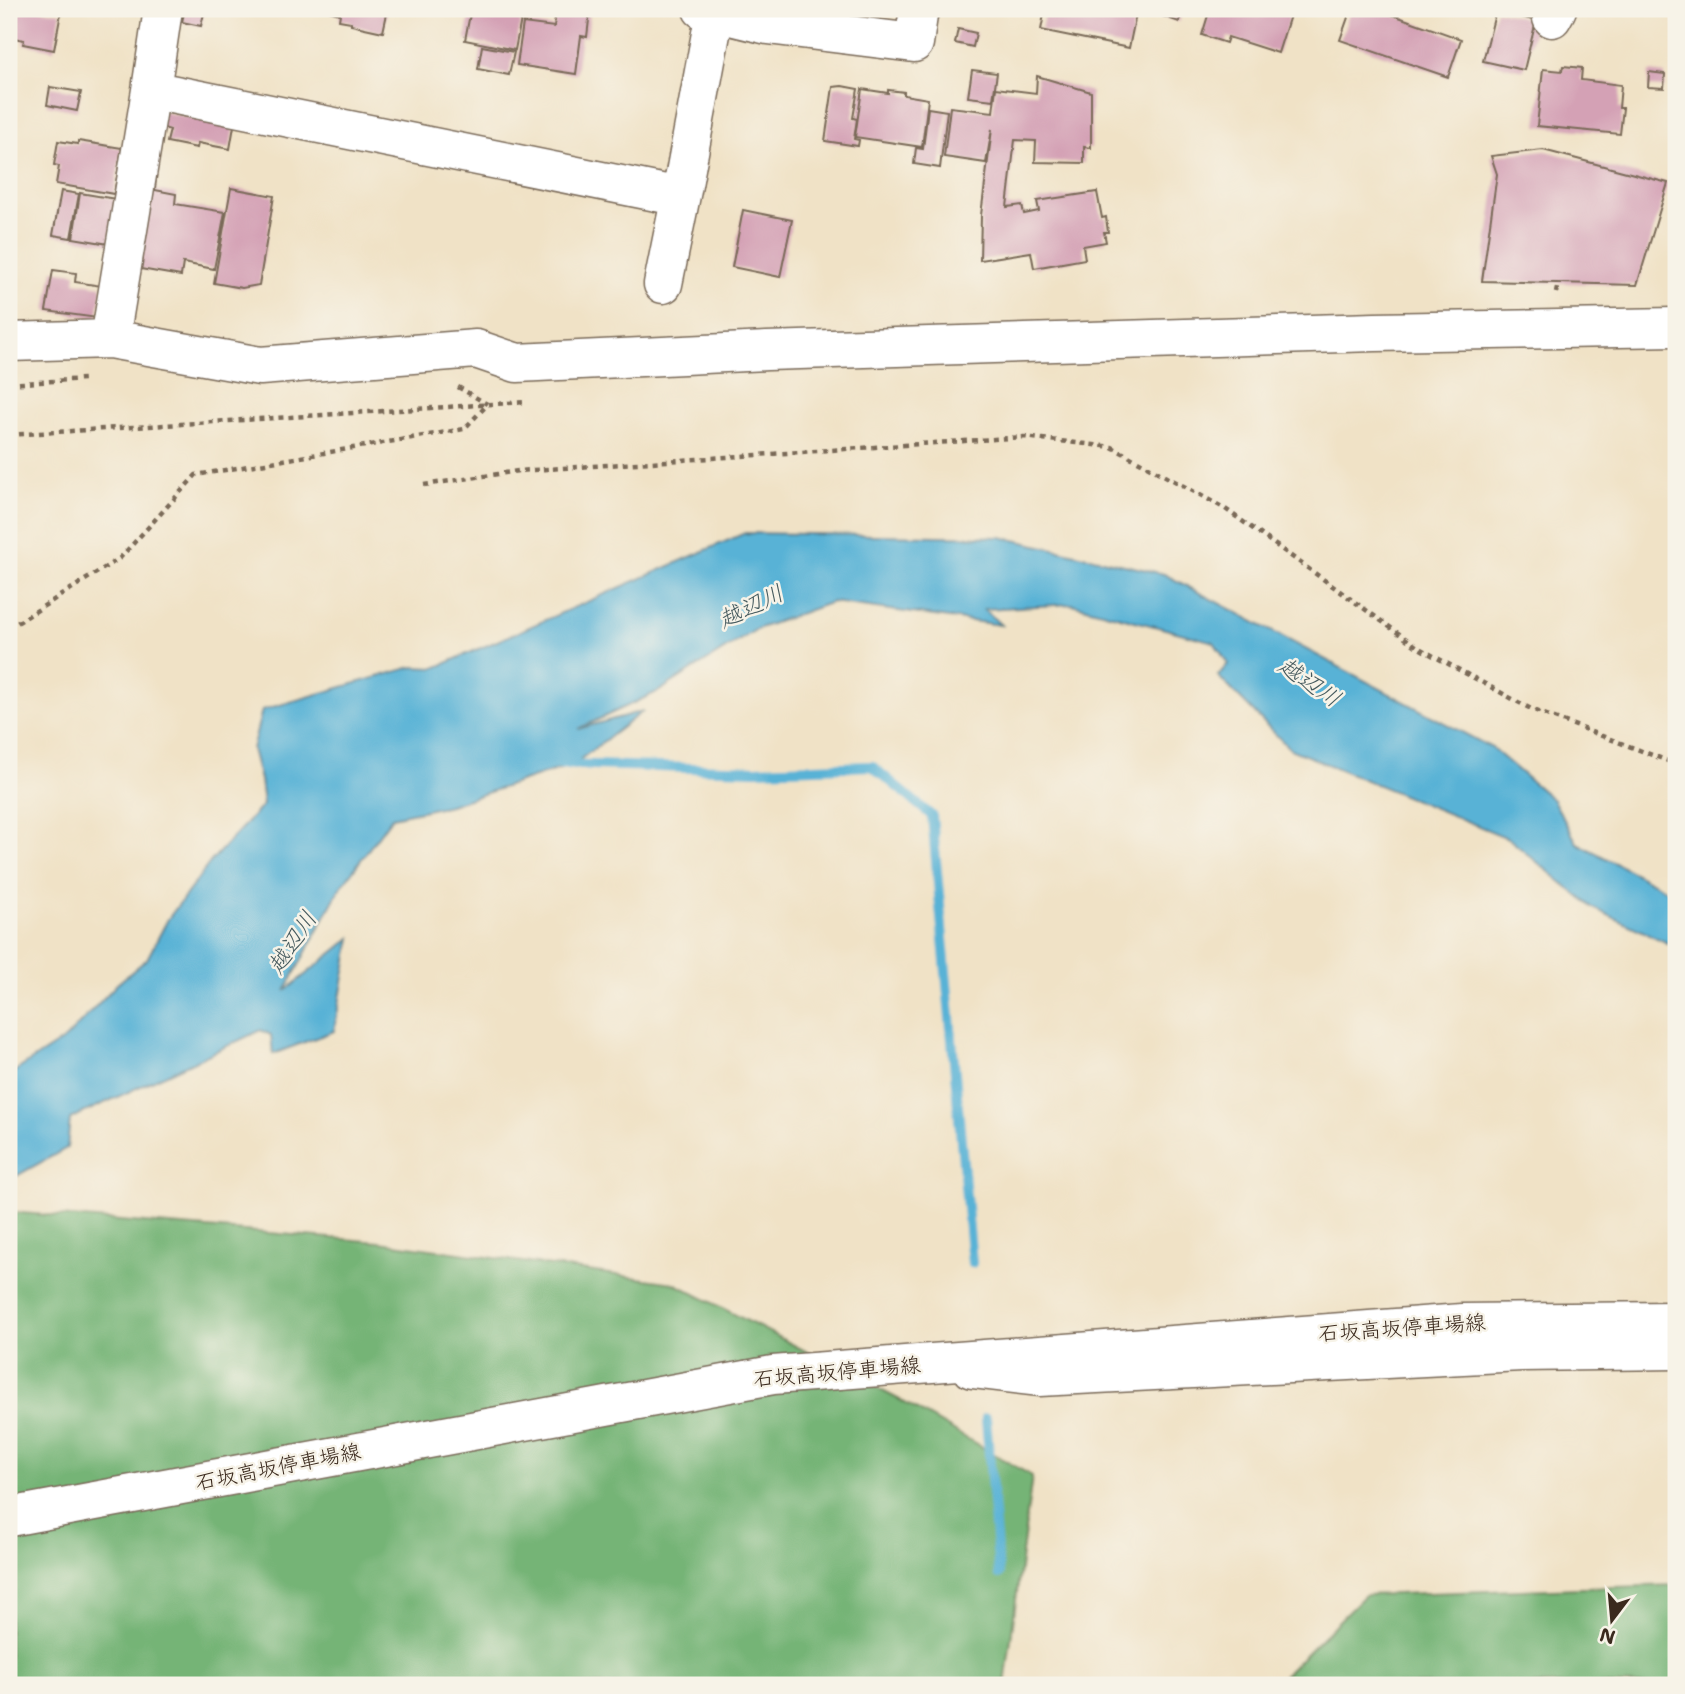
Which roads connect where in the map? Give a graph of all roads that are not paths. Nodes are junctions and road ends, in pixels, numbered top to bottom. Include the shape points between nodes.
1 (163, 9) edge
2 (919, 9) edge
3 (709, 10) edge
4 (151, 90) junction
5 (682, 190) junction
6 (663, 284) dead end
7 (1676, 327) edge
8 (110, 339) junction
9 (9, 342) edge
10 (1676, 1321) edge
11 (1676, 1350) edge
12 (925, 1363) junction
13 (9, 1517) edge

1 - 4 street
2 - 3 street via 914,43 768,25
3 - 5 street
4 - 5 street via 666,194
4 - 8 street
5 - 6 street
7 - 8 street via 1375,332 517,363 475,349 260,366
8 - 9 street
10 - 12 street, 石坂高坂停車場線 via 1462,1323
11 - 12 street via 1521,1352 1038,1377
12 - 13 street, 石坂高坂停車場線 via 773,1375

